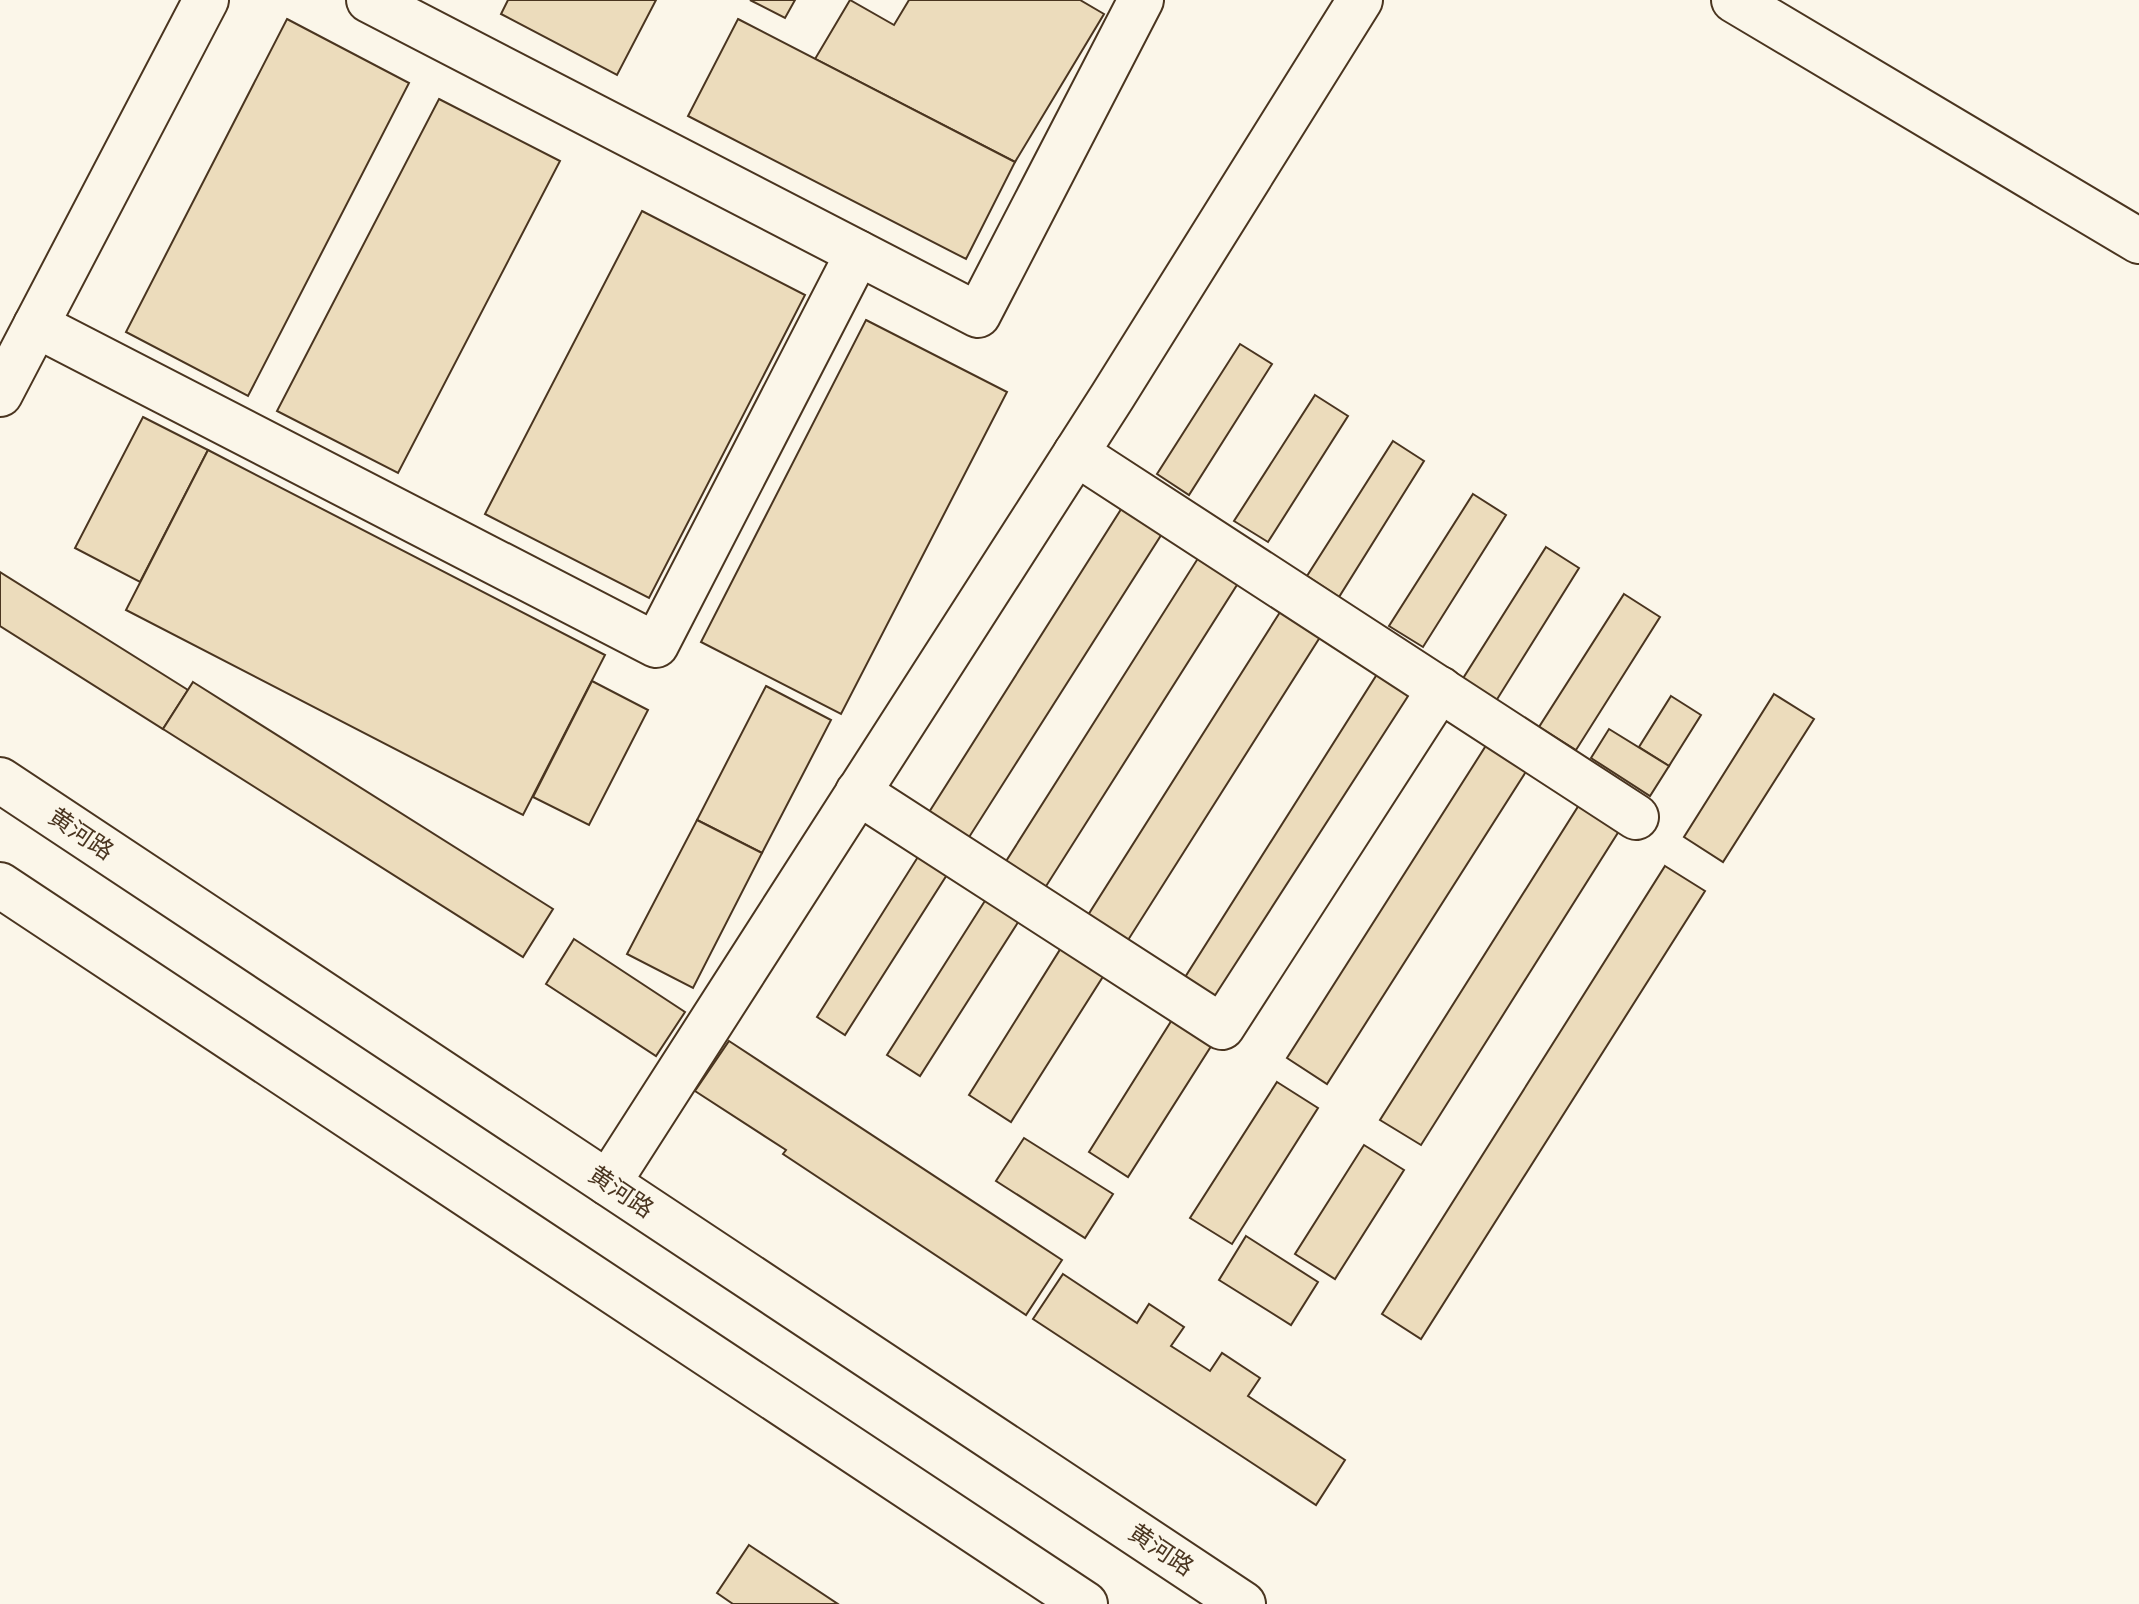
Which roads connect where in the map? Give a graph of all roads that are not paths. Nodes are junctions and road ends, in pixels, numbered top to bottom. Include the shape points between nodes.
1 (206, 0) edge
2 (369, 0) edge
3 (1141, 0) edge
4 (1360, 0) edge
5 (1734, 0) edge
6 (2139, 241) edge
7 (858, 253) junction
8 (36, 325) junction
9 (0, 394) edge
10 (1076, 453) junction
11 (1440, 689) junction
12 (0, 780) edge
13 (858, 792) junction
14 (1636, 817) dead end
15 (0, 885) edge
16 (608, 1183) junction
17 (1085, 1604) edge
18 (1243, 1604) edge

1 - 8 main road
2 - 7 main road
3 - 7 main road via 978,315
4 - 10 main road
5 - 6 main road
7 - 8 main road via 656,645
8 - 9 main road
10 - 11 main road
10 - 13 main road
11 - 13 main road via 1222,1027
11 - 14 main road
12 - 16 main road, 黄河路
13 - 16 main road
15 - 17 main road
16 - 18 main road, 黄河路

